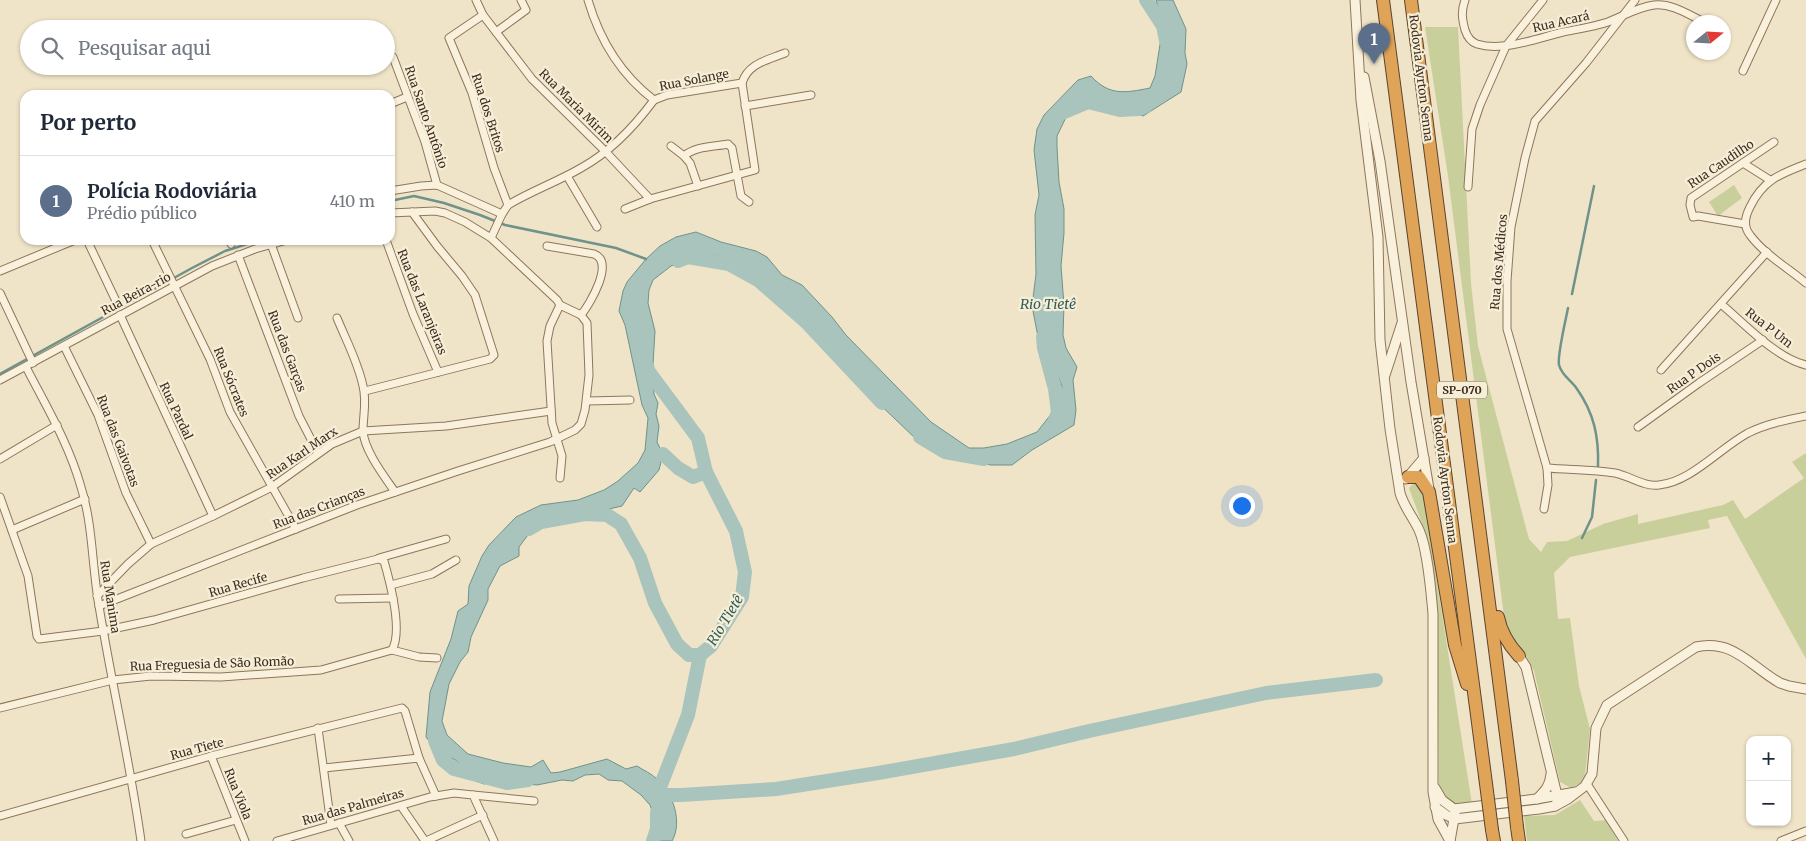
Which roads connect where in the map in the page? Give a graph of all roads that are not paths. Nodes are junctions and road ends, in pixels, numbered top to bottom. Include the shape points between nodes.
1 (476, 0) edge
2 (521, 0) edge
3 (588, 0) edge
4 (1355, 0) edge
5 (1383, 0) edge
6 (1411, 0) edge
7 (1465, 0) edge
8 (1543, 0) edge
9 (1635, 0) edge
10 (1776, 0) edge
11 (483, 15) junction
12 (1623, 15) junction
13 (1690, 15) edge
14 (496, 32) junction
15 (1358, 45) junction
16 (1506, 46) junction
17 (785, 53) dead end
18 (395, 63) edge
19 (1743, 71) dead end
20 (742, 83) junction
21 (811, 95) dead end
22 (407, 97) junction
23 (654, 100) junction
24 (395, 102) edge
25 (745, 106) junction
26 (1774, 142) dead end
27 (671, 146) dead end
28 (605, 151) junction
29 (684, 156) junction
30 (1743, 163) junction
31 (1806, 164) edge
32 (738, 174) junction
33 (567, 176) junction
34 (1770, 180) junction
35 (437, 185) junction
36 (698, 186) junction
37 (1468, 187) dead end
38 (395, 190) edge
39 (650, 199) junction
40 (749, 202) dead end
41 (508, 205) junction
42 (624, 209) dead end
43 (412, 212) junction
44 (395, 213) edge
45 (501, 216) junction
46 (1745, 224) junction
47 (597, 227) dead end
48 (492, 235) junction
49 (63, 245) edge
50 (89, 245) edge
51 (154, 245) edge
52 (255, 245) edge
53 (272, 245) edge
54 (388, 245) edge
55 (547, 246) dead end
56 (1767, 252) junction
57 (238, 255) junction
58 (0, 271) edge
59 (1806, 283) edge
60 (174, 285) junction
61 (0, 293) edge
62 (116, 301) dead end
63 (1721, 304) junction
64 (560, 305) junction
65 (120, 315) junction
66 (581, 315) junction
67 (298, 318) dead end
68 (337, 318) dead end
69 (1402, 321) junction
70 (1763, 340) junction
71 (64, 346) junction
72 (30, 363) junction
73 (1806, 365) edge
74 (1662, 370) dead end
75 (438, 372) junction
76 (1384, 378) junction
77 (0, 380) edge
78 (364, 392) junction
79 (630, 400) dead end
80 (587, 401) junction
81 (551, 411) junction
82 (1806, 416) edge
83 (56, 426) junction
84 (1638, 427) dead end
85 (363, 430) junction
86 (554, 440) junction
87 (318, 453) junction
88 (1424, 458) junction
89 (0, 459) edge
90 (1471, 459) junction
91 (1547, 468) junction
92 (1408, 476) junction
93 (560, 478) dead end
94 (272, 487) junction
95 (395, 492) junction
96 (1429, 492) junction
97 (1400, 493) junction
98 (0, 497) edge
99 (84, 499) junction
100 (1544, 509) dead end
101 (213, 516) junction
102 (296, 529) junction
103 (12, 530) junction
104 (446, 539) dead end
105 (151, 544) junction
106 (380, 559) junction
107 (456, 560) dead end
108 (391, 585) junction
109 (97, 596) junction
110 (393, 598) junction
111 (339, 599) dead end
112 (99, 606) junction
113 (103, 631) junction
114 (392, 650) junction
115 (1518, 656) junction
116 (437, 658) dead end
117 (1497, 667) junction
118 (113, 680) junction
119 (1806, 689) edge
120 (1474, 700) junction
121 (0, 708) edge
122 (318, 728) junction
123 (211, 756) junction
124 (419, 758) junction
125 (324, 768) junction
126 (1551, 772) junction
127 (132, 779) junction
128 (1433, 780) junction
129 (1587, 784) junction
130 (1576, 792) junction
131 (473, 795) junction
132 (1557, 795) junction
133 (436, 796) junction
134 (1536, 799) junction
135 (534, 800) dead end
136 (401, 806) junction
137 (1435, 806) junction
138 (1554, 806) junction
139 (1454, 809) junction
140 (483, 815) junction
141 (0, 816) edge
142 (1455, 819) junction
143 (236, 820) junction
144 (339, 822) junction
145 (331, 825) junction
146 (1806, 831) edge
147 (186, 834) dead end
148 (1493, 835) edge
149 (287, 839) edge
150 (141, 841) edge
151 (245, 841) edge
152 (277, 841) edge
153 (349, 841) edge
154 (426, 841) edge
155 (494, 841) edge
156 (1450, 841) edge
157 (1519, 841) edge
158 (1624, 841) edge
159 (1781, 841) edge

1 - 11 street, Rua Maria Mirim
2 - 14 street via 526,10
3 - 23 street, Rua Solange via 611,55
4 - 15 street
5 - 120 highway, Rodovia Ayrton Senna / SP-070
6 - 90 highway, Rodovia Ayrton Senna / SP-070
7 - 16 street, Rua Acará via 1462,17 1472,41
8 - 16 street
9 - 12 street, Rua dos Médicos
10 - 19 street
11 - 14 street, Rua Maria Mirim
11 - 41 street, Rua dos Britos via 449,38 472,93
12 - 13 street, Rua Acará via 1640,8 1662,5
12 - 16 street, Rua Acará via 1600,24
12 - 91 street, Rua dos Médicos via 1535,121 1511,227 1506,329
14 - 28 street, Rua Maria Mirim via 540,88
15 - 69 street via 1380,161
15 - 76 street via 1360,100 1378,237
16 - 37 street via 1474,123
17 - 20 street via 752,66
18 - 22 street, Rua Santo Antônio
20 - 23 street, Rua Solange
20 - 25 street
21 - 25 street
22 - 24 street
22 - 35 street, Rua Santo Antônio
23 - 28 street via 640,119
25 - 32 street via 755,170
26 - 30 street, Rua Caudilho
27 - 29 street
28 - 33 street
28 - 39 street, Rua Maria Mirim
29 - 32 street via 700,148 728,144 732,148
29 - 36 street
30 - 34 street
30 - 46 street, Rua Caudilho via 1692,198 1690,205 1693,217
31 - 34 street
32 - 36 street
32 - 40 street via 741,196
33 - 41 street
33 - 47 street
34 - 46 street via 1754,198
35 - 38 street
35 - 45 street
36 - 39 street
39 - 42 street
41 - 45 street
43 - 44 street
43 - 48 street via 435,211
43 - 75 street via 475,295 494,354 490,359
45 - 48 street
46 - 56 street via 1751,236
48 - 64 street
49 - 58 street
50 - 62 street
51 - 60 street, Rua Sócrates
52 - 57 street, Rua Beira-rio
53 - 67 street
54 - 75 street, Rua das Laranjeiras via 412,314
55 - 66 street via 594,254 601,260 599,283 589,306
56 - 59 street
56 - 63 street
57 - 60 street, Rua Beira-rio
57 - 87 street, Rua das Garças via 296,408
60 - 65 street, Rua Beira-rio
60 - 94 street, Rua Sócrates via 210,359 230,412
61 - 72 street, Rua Manima
63 - 70 street, Rua P Um
63 - 74 street
64 - 66 street
64 - 81 street via 547,342
65 - 71 street, Rua Beira-rio
65 - 101 street, Rua Pardal
66 - 80 street, Rua das Crianças via 588,326
68 - 78 street
69 - 76 street
69 - 88 street
70 - 73 street, Rua P Um via 1796,363
70 - 84 street, Rua P Dois
71 - 72 street, Rua Beira-rio
71 - 105 street, Rua das Gaivotas via 98,415 126,493
72 - 77 street, Rua Beira-rio
72 - 83 street, Rua Manima
75 - 78 street
76 - 97 street
78 - 85 street
79 - 80 street
80 - 86 street, Rua das Crianças via 578,428
81 - 85 street, Rua Karl Marx via 446,426
81 - 86 street
82 - 91 street via 1746,434 1684,476 1658,486 1617,473
83 - 89 street
83 - 99 street, Rua Manima via 74,465
85 - 87 street, Rua Karl Marx
85 - 95 street via 370,450
86 - 93 street via 562,456
86 - 95 street, Rua das Crianças
87 - 94 street, Rua Karl Marx
88 - 92 street
88 - 96 street
90 - 115 highway via 1480,488 1498,619 1504,637
90 - 117 highway, Rodovia Ayrton Senna / SP-070
91 - 100 street, Rua dos Médicos
92 - 96 highway via 1422,479
92 - 97 street
94 - 101 street, Rua Karl Marx
94 - 102 street, Rua Sócrates
95 - 102 street, Rua das Crianças
96 - 120 highway via 1456,646 1463,676
97 - 128 street via 1419,530 1431,593
98 - 103 street
99 - 103 street
99 - 109 street, Rua Manima
101 - 105 street, Rua Karl Marx
102 - 112 street, Rua das Crianças
103 - 113 street, Rua Recife via 28,576 38,638
104 - 106 street, Rua Recife
105 - 109 street, Rua Karl Marx
106 - 108 street
106 - 113 street, Rua Recife via 180,614
107 - 108 street via 432,574
108 - 110 street
109 - 112 street, Rua Manima
110 - 111 street
110 - 114 street via 396,627
112 - 113 street, Rua Manima
113 - 118 street, Rua Manima
114 - 116 street
114 - 118 street, Rua Freguesia de São Romão via 321,670
115 - 117 highway via 1512,653 1502,656
115 - 126 street via 1526,667
117 - 157 highway, Rodovia Ayrton Senna / SP-070, bridge
118 - 121 street, Rua Freguesia de São Romão
118 - 127 street, Rua Manima
119 - 129 street via 1780,683 1722,646 1696,647 1607,705 1596,728 1592,774
120 - 148 highway, Rodovia Ayrton Senna / SP-070, bridge
122 - 123 street, Rua Tiete
122 - 124 street, Rua Tiete via 402,708
122 - 125 street
123 - 127 street, Rua Tiete
123 - 143 street, Rua Viola
124 - 125 street
124 - 133 street
125 - 145 street
126 - 132 street
126 - 134 street via 1546,790
127 - 141 street, Rua Tiete
127 - 150 street, Rua Manima
128 - 137 street
128 - 139 street via 1442,800
129 - 130 street
129 - 158 street
130 - 132 street
130 - 138 street
131 - 133 street, Rua das Palmeiras via 454,793
131 - 135 street, Rua das Palmeiras
131 - 140 street
132 - 134 street
132 - 138 street
133 - 136 street, Rua das Palmeiras
134 - 139 street
136 - 144 street, Rua das Palmeiras
136 - 154 street
137 - 142 street
137 - 156 street via 1442,829
138 - 142 street
139 - 142 street
140 - 154 street
140 - 155 street
142 - 156 street
143 - 147 street
143 - 151 street, Rua Viola
144 - 145 street, Rua das Palmeiras
144 - 153 street
145 - 149 street, Rua das Palmeiras
146 - 159 street
149 - 152 street, Rua das Palmeiras

